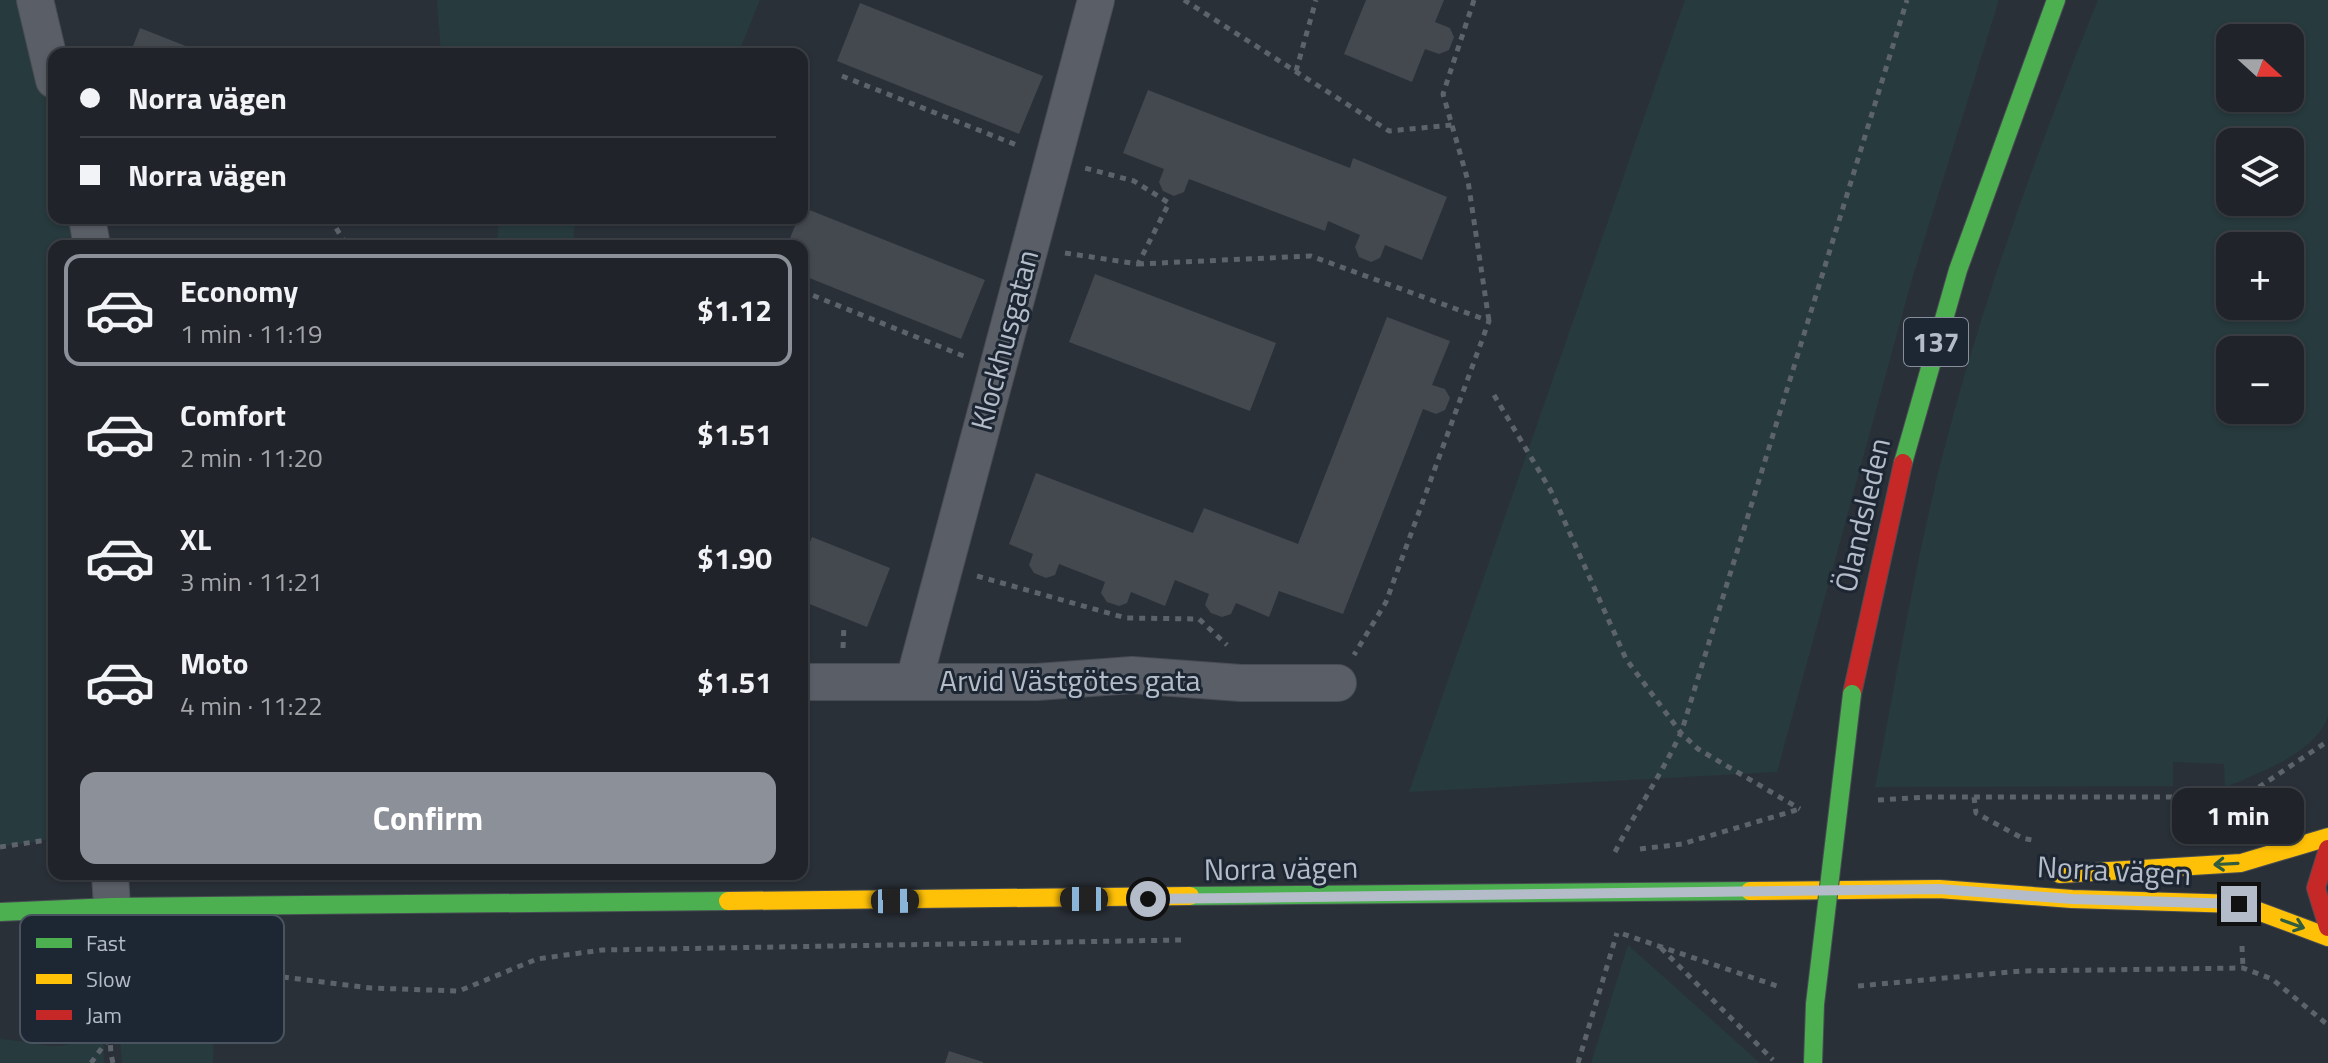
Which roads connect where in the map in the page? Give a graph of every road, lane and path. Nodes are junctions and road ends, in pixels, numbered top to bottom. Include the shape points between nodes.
1 (35, 0) edge
2 (1096, 0) edge
3 (1184, 0) edge
4 (1316, 0) edge
5 (1474, 0) edge
6 (1907, 0) edge
7 (2056, 0) edge
8 (48, 55) edge
9 (1296, 71) junction
10 (842, 76) dead end
11 (1452, 125) junction
12 (1053, 160) junction
13 (1030, 247) junction
14 (1138, 264) junction
15 (808, 293) edge
16 (1489, 321) junction
17 (997, 369) junction
18 (1494, 395) dead end
19 (944, 566) junction
20 (914, 681) junction
21 (808, 682) edge
22 (1269, 683) junction
23 (1338, 683) joint
24 (1681, 733) junction
25 (2328, 741) edge
26 (1974, 797) junction
27 (1874, 800) dead end
28 (1815, 808) dead end
29 (1800, 809) junction
30 (2328, 837) edge
31 (48, 840) edge
32 (2041, 842) dead end
33 (0, 847) edge
34 (2328, 849) edge
35 (1600, 853) dead end
36 (1615, 853) junction
37 (1939, 889) junction
38 (111, 890) edge
39 (0, 912) edge
40 (2328, 927) edge
41 (1601, 933) dead end
42 (1617, 933) junction
43 (2328, 937) edge
44 (1189, 940) dead end
45 (1658, 945) junction
46 (284, 977) edge
47 (1791, 987) dead end
48 (1848, 987) dead end
49 (2328, 1025) edge
50 (105, 1043) edge
51 (110, 1043) edge
52 (91, 1063) edge
53 (113, 1063) edge
54 (1578, 1063) edge
55 (1777, 1063) edge
56 (1813, 1063) edge

1 - 8 street
2 - 12 street, Klockhusgatan
3 - 9 path
4 - 9 path
5 - 11 path via 1443,94
6 - 24 path
7 - 56 main road, Ölandsleden / 137, bridge via 1944,312 1893,498 1852,694 1815,1004
9 - 11 path via 1389,131
10 - 12 path
11 - 16 path via 1468,181
12 - 13 street, Klockhusgatan
12 - 14 path via 1134,181 1169,203
13 - 14 path
13 - 17 street, Klockhusgatan
14 - 16 path via 1311,256
15 - 17 path
16 - 23 path via 1386,602
17 - 19 street, Klockhusgatan
18 - 24 path via 1551,491 1626,659
19 - 20 street, Klockhusgatan
19 - 22 path via 1126,618 1199,619
20 - 21 street, Arvid Västgötes gata
20 - 22 street, Arvid Västgötes gata via 1037,682 1132,675
22 - 23 street, Arvid Västgötes gata
24 - 29 path via 1698,749
24 - 36 path
25 - 26 path via 2244,797
26 - 27 path
26 - 32 path via 1976,813 2022,838
28 - 29 path
29 - 36 path via 1682,844
30 -> 37 main road, Norra vägen via 2241,863
31 - 33 path
34 - 40 main road via 2316,888
35 - 36 path
37 - 38 main road, Norra vägen
37 -> 43 main road, Norra vägen via 2239,904
38 - 39 main road, Norra vägen
41 - 42 path
42 - 45 path
42 - 54 path
44 - 46 path via 602,950 537,959 459,991
45 - 47 path via 1728,972
45 - 55 path
48 - 49 path via 2021,971 2243,968 2272,979
50 - 52 path
51 - 53 path

